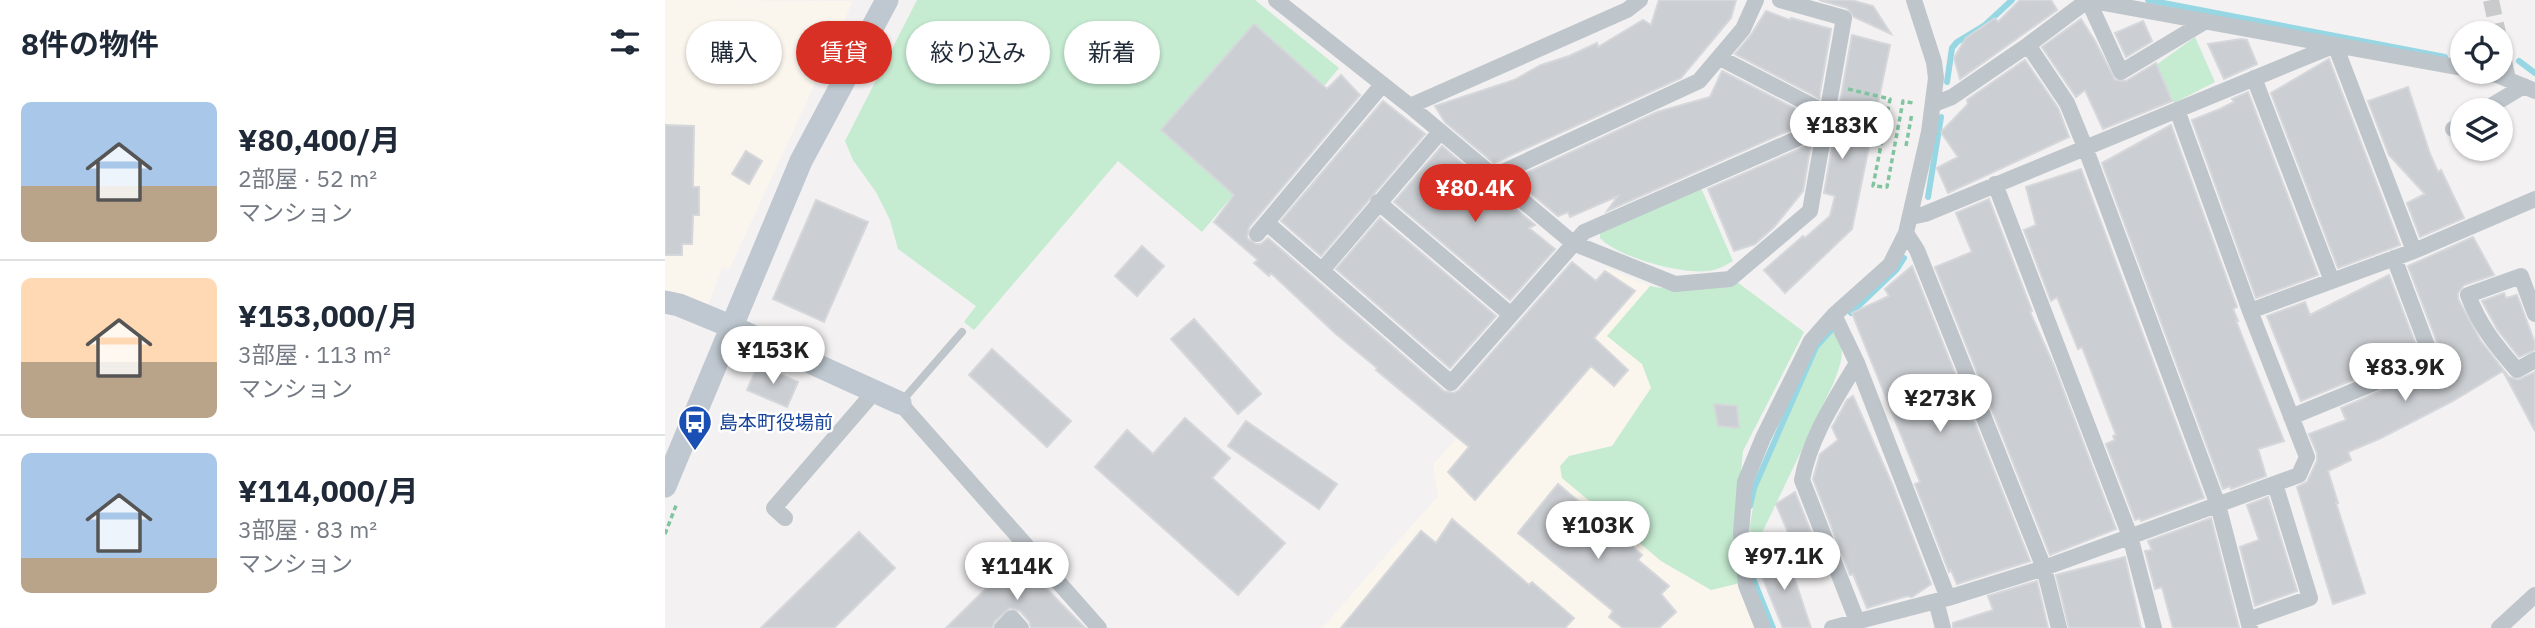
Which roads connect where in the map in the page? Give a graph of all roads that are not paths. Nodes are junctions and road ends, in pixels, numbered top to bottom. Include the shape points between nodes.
1 (887, 0) edge
2 (1276, 0) edge
3 (1640, 0) edge
4 (1756, 0) edge
5 (1780, 0) edge
6 (1914, 0) edge
7 (2087, 0) edge
8 (2206, 22) junction
9 (2028, 45) junction
10 (2335, 45) junction
11 (1720, 58) junction
12 (2450, 66) edge
13 (2254, 78) junction
14 (1382, 85) junction
15 (2529, 88) edge
16 (2509, 98) edge
17 (1934, 104) junction
18 (1410, 106) junction
19 (2177, 110) junction
20 (1825, 120) junction
21 (1440, 132) junction
22 (2085, 147) junction
23 (1492, 177) junction
24 (1995, 184) junction
25 (2535, 199) edge
26 (1378, 202) junction
27 (1909, 225) junction
28 (1573, 243) junction
29 (2414, 251) junction
30 (2394, 258) junction
31 (1323, 269) junction
32 (2332, 281) junction
33 (665, 302) edge
34 (2250, 311) junction
35 (1511, 314) junction
36 (1834, 314) junction
37 (2535, 314) edge
38 (730, 326) junction
39 (962, 332) dead end
40 (2535, 360) edge
41 (1857, 363) junction
42 (876, 391) junction
43 (900, 403) junction
44 (2291, 417) junction
45 (2275, 484) junction
46 (665, 486) edge
47 (2218, 505) junction
48 (773, 508) dead end
49 (2130, 536) junction
50 (2044, 568) junction
51 (2535, 595) edge
52 (1942, 600) junction
53 (2249, 624) edge
54 (1845, 625) edge
55 (1002, 628) edge
56 (1021, 628) edge
57 (1099, 628) edge
58 (1763, 628) edge
59 (1943, 628) edge
60 (2059, 628) edge
61 (2154, 628) edge
62 (2499, 628) edge

1 - 38 street via 801,161
2 - 14 street
3 - 18 street via 1627,10
4 - 11 street via 1743,29
5 - 20 street via 1843,18
6 - 17 street via 1934,61
7 - 8 street
7 - 8 street via 2121,72
7 - 9 street
8 - 10 street
9 - 17 street via 1952,97
9 - 22 street via 2067,103
10 - 12 street
10 - 13 street
10 - 29 street
11 - 20 street
11 - 23 street via 1699,81
13 - 19 street
13 - 32 street
14 - 18 street
14 - 31 street via 1262,228
15 - 16 street
17 - 27 street
18 - 21 street
19 - 22 street
19 - 34 street
20 - 28 street via 1584,232
20 - 28 street via 1810,211 1730,279 1675,284
21 - 23 street
21 - 26 street
22 - 24 street
22 - 47 street
23 - 28 street
24 - 27 street
24 - 49 street
25 - 29 street
26 - 31 street
26 - 35 street
27 - 36 street via 1890,265
27 - 50 street
28 - 35 street
29 - 30 street
30 - 32 street
30 - 44 street via 2432,359
31 - 35 street via 1451,383
32 - 34 street
33 - 38 street
34 - 44 street
36 - 41 street
36 - 58 street via 1811,341 1745,482 1741,533 1746,585
37 - 40 street via 2521,276 2468,295 2476,317 2517,370
38 - 42 street
38 - 46 street
39 - 43 lane
41 - 52 street
41 - 54 street via 1825,415 1802,480
42 - 43 street
42 - 48 street
43 - 57 street
44 - 45 street via 2307,457 2299,475
45 - 47 street
45 - 53 street via 2310,598
47 - 49 street
47 - 53 street
49 - 50 street
49 - 61 street
50 - 52 street
50 - 60 street
51 - 62 street
52 - 54 street
52 - 59 street
55 - 56 street via 1011,618

